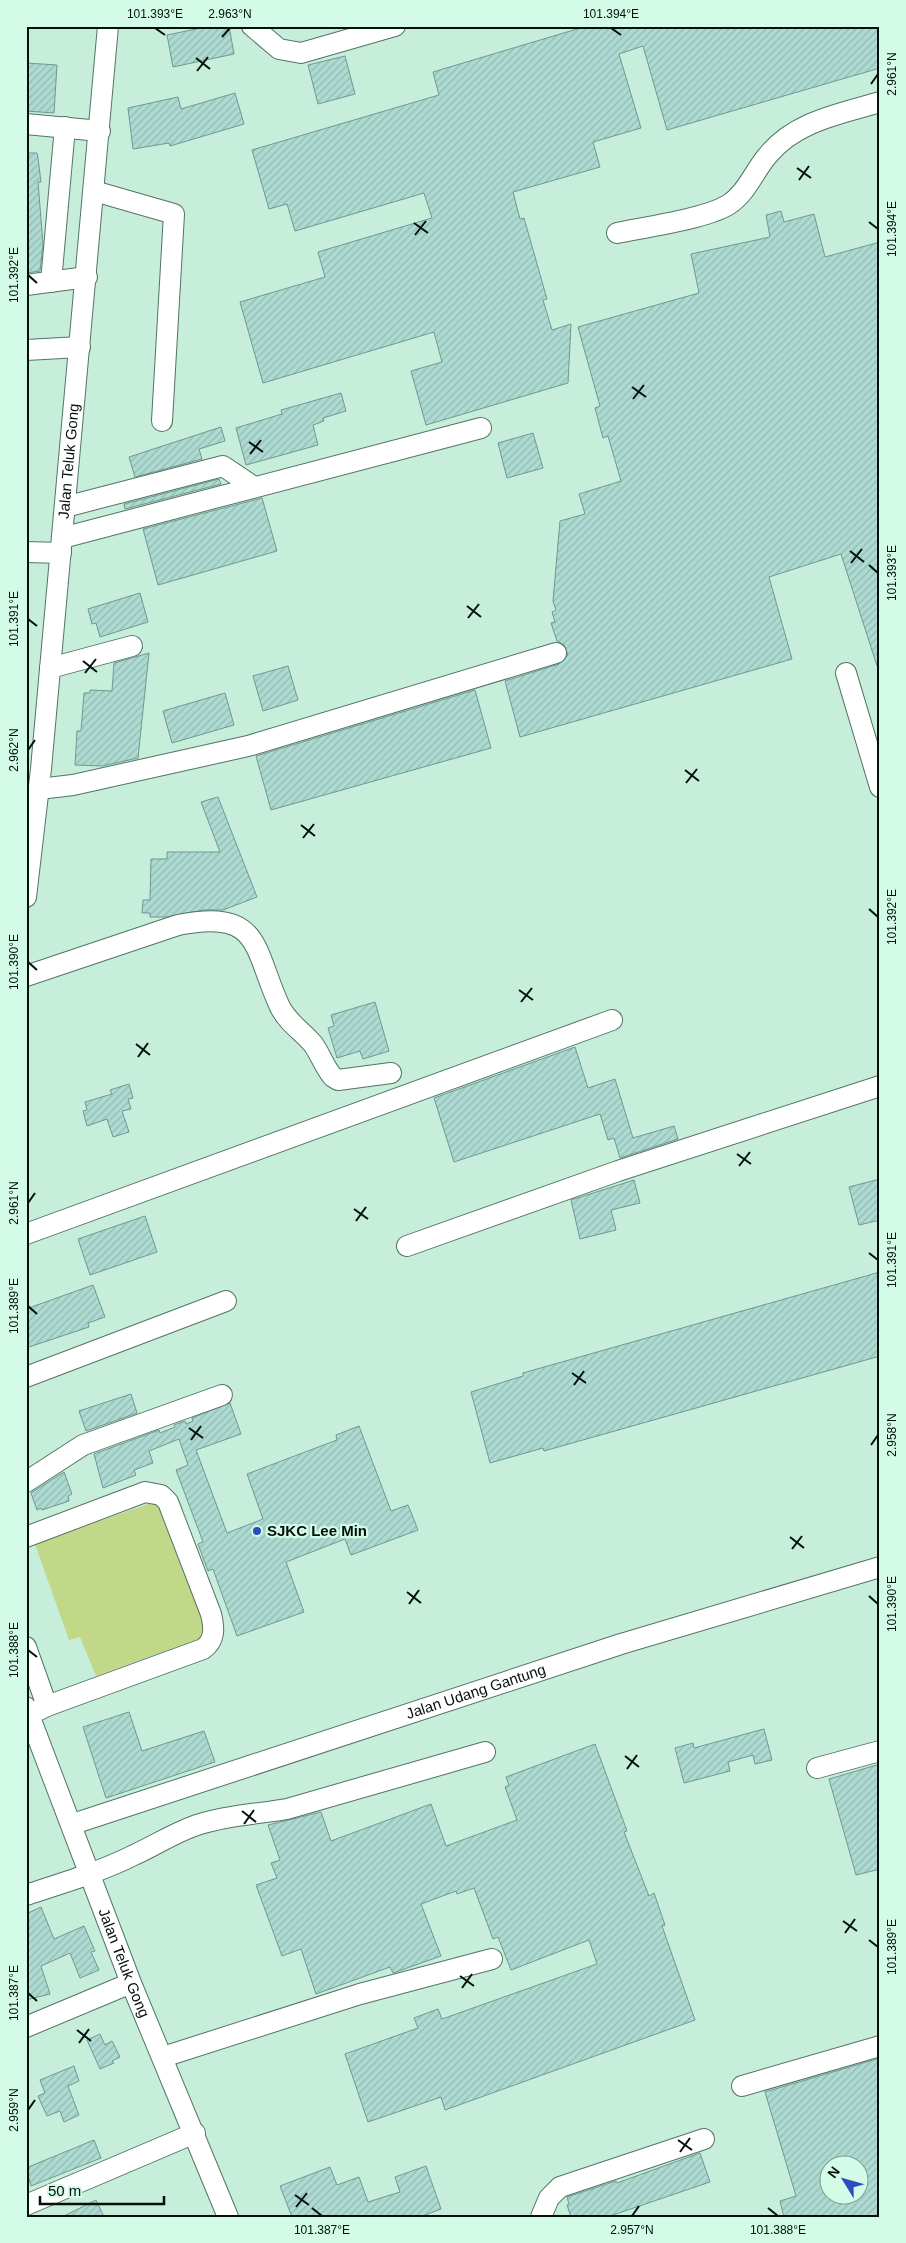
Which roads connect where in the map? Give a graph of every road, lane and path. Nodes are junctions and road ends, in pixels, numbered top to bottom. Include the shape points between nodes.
1 (108, 26) edge
2 (252, 26) edge
3 (395, 26) edge
4 (880, 102) edge
5 (26, 124) edge
6 (65, 127) junction
7 (100, 131) junction
8 (94, 191) junction
9 (617, 233) dead end
10 (86, 277) junction
11 (51, 282) junction
12 (26, 285) edge
13 (80, 346) junction
14 (26, 350) edge
15 (162, 421) dead end
16 (481, 428) dead end
17 (254, 487) junction
18 (65, 507) junction
19 (62, 546) junction
20 (26, 552) edge
21 (132, 646) dead end
22 (556, 653) dead end
23 (50, 668) junction
24 (846, 674) dead end
25 (34, 770) edge
26 (880, 786) edge
27 (39, 789) junction
28 (26, 897) edge
29 (26, 976) edge
30 (612, 1020) dead end
31 (391, 1074) dead end
32 (880, 1086) edge
33 (26, 1234) edge
34 (407, 1246) dead end
35 (226, 1301) dead end
36 (26, 1377) edge
37 (222, 1395) dead end
38 (26, 1482) edge
39 (26, 1537) edge
40 (880, 1567) edge
41 (26, 1647) edge
42 (47, 1706) junction
43 (28, 1711) edge
44 (880, 1751) edge
45 (484, 1752) dead end
46 (817, 1768) dead end
47 (73, 1824) junction
48 (90, 1874) junction
49 (26, 1895) edge
50 (492, 1959) dead end
51 (131, 1983) junction
52 (26, 2027) edge
53 (880, 2046) edge
54 (164, 2057) junction
55 (742, 2086) dead end
56 (195, 2133) junction
57 (704, 2139) dead end
58 (26, 2205) edge
59 (221, 2214) edge
60 (541, 2217) edge

1 - 7 street, Jalan Teluk Gong
2 - 3 street via 279,49 301,53
4 - 9 street via 812,122 787,136 766,157 740,194 717,211
5 - 6 street
6 - 7 street
6 - 11 street
7 - 8 street, Jalan Teluk Gong
8 - 10 street, Jalan Teluk Gong
8 - 15 street via 174,214
10 - 11 street
10 - 13 street, Jalan Teluk Gong
11 - 12 street
13 - 14 street
13 - 18 street, Jalan Teluk Gong
16 - 17 street
17 - 18 street via 223,466
17 - 19 street
18 - 19 street, Jalan Teluk Gong
19 - 20 street
19 - 23 street, Jalan Teluk Gong
21 - 23 street
22 - 27 street via 248,746 73,785
23 - 25 street, Jalan Teluk Gong
24 - 26 street
25 - 27 street, Jalan Teluk Gong
27 - 28 street, Jalan Teluk Gong
29 - 31 street via 178,925 204,921 233,924 255,944 285,1015 311,1042 333,1077 338,1080
30 - 33 street
32 - 34 street via 618,1171
35 - 36 street
37 - 38 street via 83,1445
39 - 42 street via 145,1492 161,1495 168,1502 214,1629 212,1640 203,1649
40 - 47 street, Jalan Udang Gantung via 621,1644
41 - 42 street
42 - 43 street
43 - 47 street, Jalan Teluk Gong
44 - 46 street
45 - 48 street via 287,1809 225,1817 199,1824
47 - 48 street, Jalan Teluk Gong
48 - 49 street
48 - 51 street, Jalan Teluk Gong
50 - 54 street via 360,1994
51 - 52 street
51 - 54 street, Jalan Teluk Gong
53 - 55 street
54 - 56 street, Jalan Teluk Gong
56 - 58 street
56 - 59 street, Jalan Teluk Gong
57 - 60 street via 560,2187 549,2198

